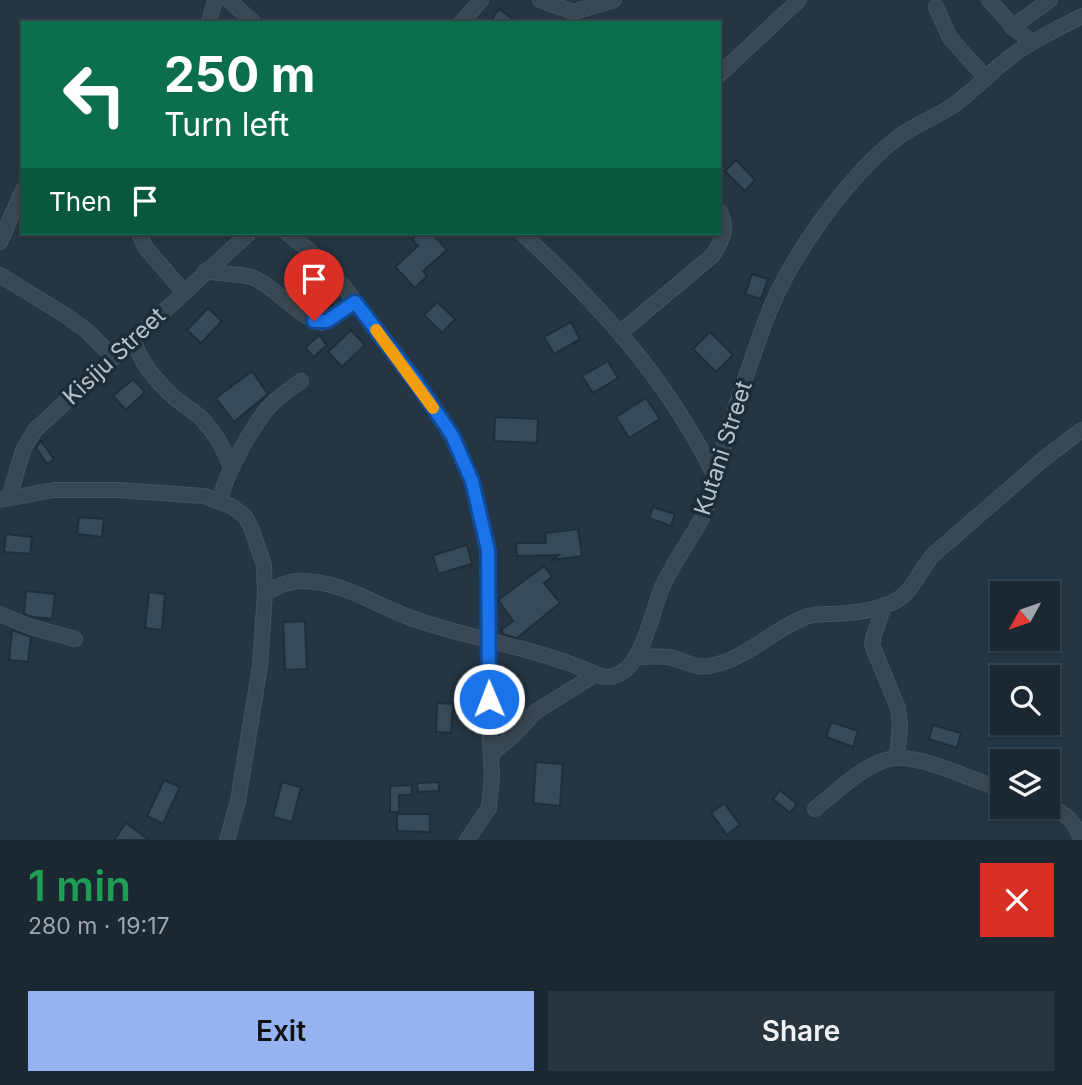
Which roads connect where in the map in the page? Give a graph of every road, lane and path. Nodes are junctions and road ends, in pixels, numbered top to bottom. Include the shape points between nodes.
1 (215, 0) edge
2 (229, 0) edge
3 (481, 0) edge
4 (540, 0) edge
5 (614, 0) edge
6 (799, 0) edge
7 (989, 0) edge
8 (1050, 0) edge
9 (936, 7) dead end
10 (1082, 16) edge
11 (210, 21) edge
12 (252, 21) edge
13 (463, 21) edge
14 (1012, 27) junction
15 (1032, 42) junction
16 (721, 73) edge
17 (986, 78) junction
18 (21, 195) edge
19 (721, 214) edge
20 (140, 235) edge
21 (247, 235) edge
22 (289, 235) edge
23 (524, 235) edge
24 (0, 242) edge
25 (205, 271) junction
26 (0, 275) edge
27 (183, 291) junction
28 (355, 302) junction
29 (621, 332) junction
30 (134, 338) junction
31 (113, 357) junction
32 (301, 381) dead end
33 (1082, 430) edge
34 (231, 469) junction
35 (716, 478) junction
36 (4, 499) edge
37 (220, 501) junction
38 (265, 593) junction
39 (884, 606) junction
40 (0, 614) edge
41 (75, 639) dead end
42 (489, 640) junction
43 (636, 657) junction
44 (596, 674) junction
45 (491, 754) junction
46 (897, 757) junction
47 (990, 786) edge
48 (815, 809) dead end
49 (1060, 811) edge
50 (227, 840) edge
51 (468, 840) edge
52 (1081, 840) edge

1 - 11 street
2 - 12 street
3 - 13 street
4 - 5 street via 573,12
6 - 16 street
7 - 14 street
8 - 14 street
9 - 17 street via 950,37
10 - 15 street, Kutani Street
14 - 15 street
15 - 17 street, Kutani Street
17 - 35 street, Kutani Street via 950,108 900,135 876,156 816,231 774,298
18 - 24 street
19 - 29 street via 725,229 713,255
20 - 27 street
21 - 25 street, Kisiju Street
22 - 28 street via 331,272
23 - 29 street
25 - 27 street, Kisiju Street
25 - 28 street via 253,278 322,323
26 - 31 street via 65,315
27 - 30 street, Kisiju Street
28 - 42 street via 452,435 472,481 488,550
29 - 35 street via 689,426
30 - 31 street, Kisiju Street
30 - 34 street via 135,349 151,371 211,430
31 - 36 street, Kisiju Street via 35,429
32 - 34 street via 267,409
33 - 39 street via 933,555 912,587
34 - 37 street
35 - 43 street, Kutani Street via 700,522 661,589
36 - 37 street via 54,490 119,490
37 - 38 street via 245,516 252,530 264,565
38 - 42 street via 299,580 332,585 409,617
38 - 50 street via 254,705
39 - 43 street via 814,614 707,667 667,657
39 - 46 street via 872,645 898,708
40 - 41 street
42 - 44 street
42 - 45 street
43 - 44 street via 623,672 610,678
44 - 45 street via 535,712
45 - 51 street via 489,808
46 - 47 street
46 - 48 street via 864,771
49 - 52 street via 1074,823

